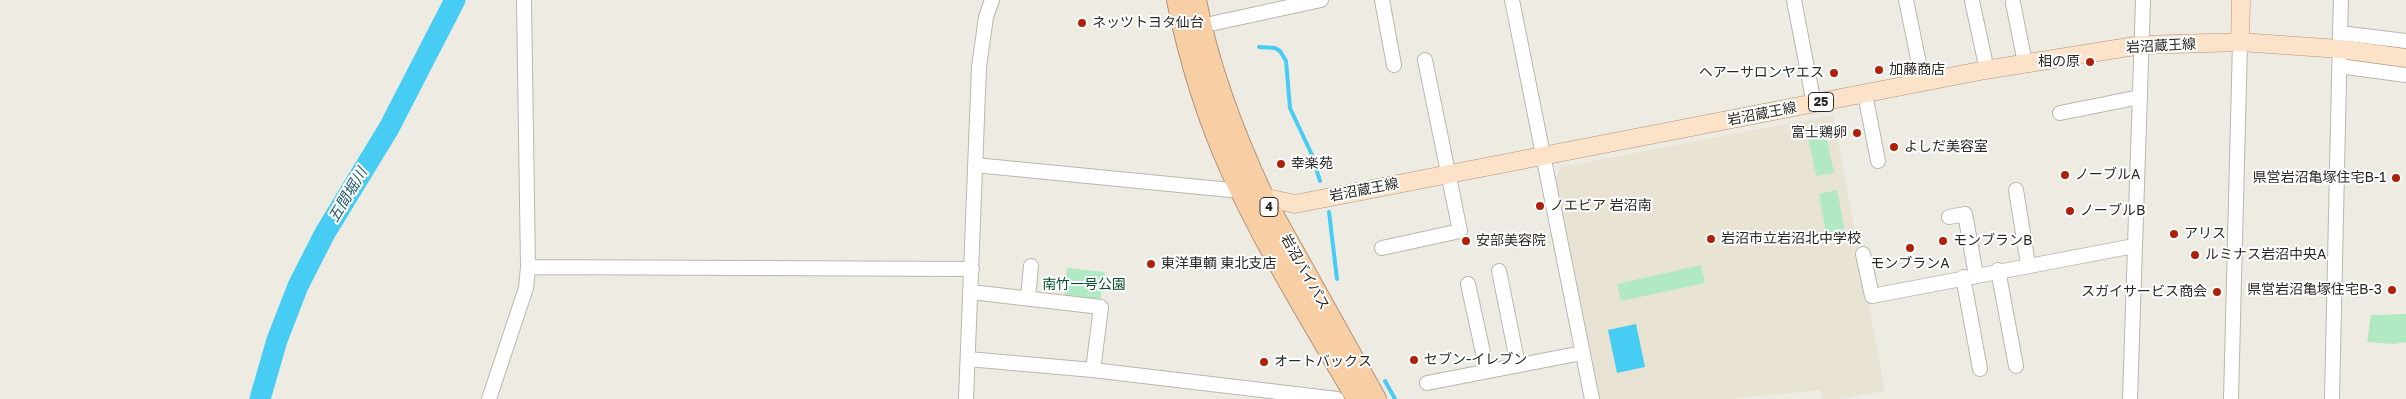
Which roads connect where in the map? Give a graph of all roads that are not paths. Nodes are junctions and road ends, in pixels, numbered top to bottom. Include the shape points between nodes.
1 (524, 0) edge
2 (992, 0) edge
3 (1177, 0) edge
4 (1196, 0) edge
5 (1321, 0) edge
6 (1382, 0) edge
7 (1512, 0) edge
8 (1794, 0) edge
9 (1906, 0) edge
10 (2143, 0) edge
11 (2241, 0) edge
12 (2341, 0) edge
13 (1972, 2) dead end
14 (2013, 3) dead end
15 (1201, 26) junction
16 (2406, 41) edge
17 (2240, 42) junction
18 (2141, 45) junction
19 (2339, 49) junction
20 (2406, 58) edge
21 (1425, 60) dead end
22 (2025, 63) junction
23 (1394, 65) dead end
24 (1987, 70) junction
25 (2406, 75) edge
26 (1923, 83) junction
27 (1865, 94) junction
28 (2140, 97) junction
29 (1814, 104) junction
30 (2060, 113) dead end
31 (1543, 156) junction
32 (1878, 161) dead end
33 (975, 165) junction
34 (1448, 173) junction
35 (2016, 190) dead end
36 (1241, 191) junction
37 (1264, 198) junction
38 (1948, 217) dead end
39 (2134, 246) junction
40 (1382, 248) dead end
41 (1863, 254) dead end
42 (2028, 264) junction
43 (1031, 266) dead end
44 (528, 267) junction
45 (972, 269) junction
46 (1998, 270) junction
47 (1499, 271) dead end
48 (1970, 276) junction
49 (1468, 284) dead end
50 (971, 292) junction
51 (1028, 298) junction
52 (1582, 352) junction
53 (968, 359) junction
54 (1518, 365) junction
55 (2016, 366) dead end
56 (1980, 369) dead end
57 (1093, 370) junction
58 (1487, 371) junction
59 (1427, 383) dead end
60 (489, 399) edge
61 (966, 399) edge
62 (1337, 399) edge
63 (1357, 399) edge
64 (1376, 399) edge
65 (1592, 399) edge
66 (2130, 399) edge
67 (2231, 399) edge
68 (2332, 399) edge

1 - 44 street
2 - 33 street via 986,17 979,67
3 - 36 highway, 岩沼バイパス / 4 via 1206,106
4 - 15 highway, 岩沼バイパス / 4
5 - 15 street
6 - 23 street
7 - 31 street
8 - 29 street
9 - 26 street
10 - 18 street
11 - 17 main road
12 - 19 street
13 - 24 street
14 - 22 street
15 - 37 highway, 岩沼バイパス / 4 via 1220,95
16 - 19 street
17 - 18 main road, 岩沼蔵王線 / 25
17 - 19 main road, 岩沼蔵王線 / 25
17 - 67 street
18 - 22 main road, 岩沼蔵王線 / 25
18 - 28 street
19 - 20 main road, 岩沼蔵王線 / 25
19 - 25 street
19 - 68 street
21 - 34 street
22 - 24 main road, 岩沼蔵王線 / 25
24 - 26 main road, 岩沼蔵王線 / 25
26 - 27 main road, 岩沼蔵王線 / 25
27 - 29 main road, 岩沼蔵王線 / 25
27 - 32 street
28 - 30 street
28 - 39 street
29 - 31 main road, 岩沼蔵王線 / 25
31 - 34 main road, 岩沼蔵王線 / 25
31 - 52 street
33 - 36 street
33 - 45 street
34 - 37 main road, 岩沼蔵王線 / 25 via 1295,204
34 - 40 street via 1460,231
35 - 42 street
36 - 37 main road, 岩沼蔵王線 / 25
36 - 63 highway, 岩沼バイパス / 4
37 - 64 highway, 岩沼バイパス / 4
38 - 48 street via 1965,214
39 - 42 street
39 - 66 street
41 - 48 street via 1872,296
42 - 46 street
43 - 51 street
44 - 45 street
44 - 60 street via 526,288
45 - 50 street
46 - 48 street
46 - 55 street
47 - 54 street
48 - 56 street
49 - 58 street
50 - 51 street
50 - 53 street
51 - 57 street via 1101,306
52 - 54 street
52 - 65 street
53 - 57 street
53 - 61 street
54 - 58 street
57 - 62 street
58 - 59 street

